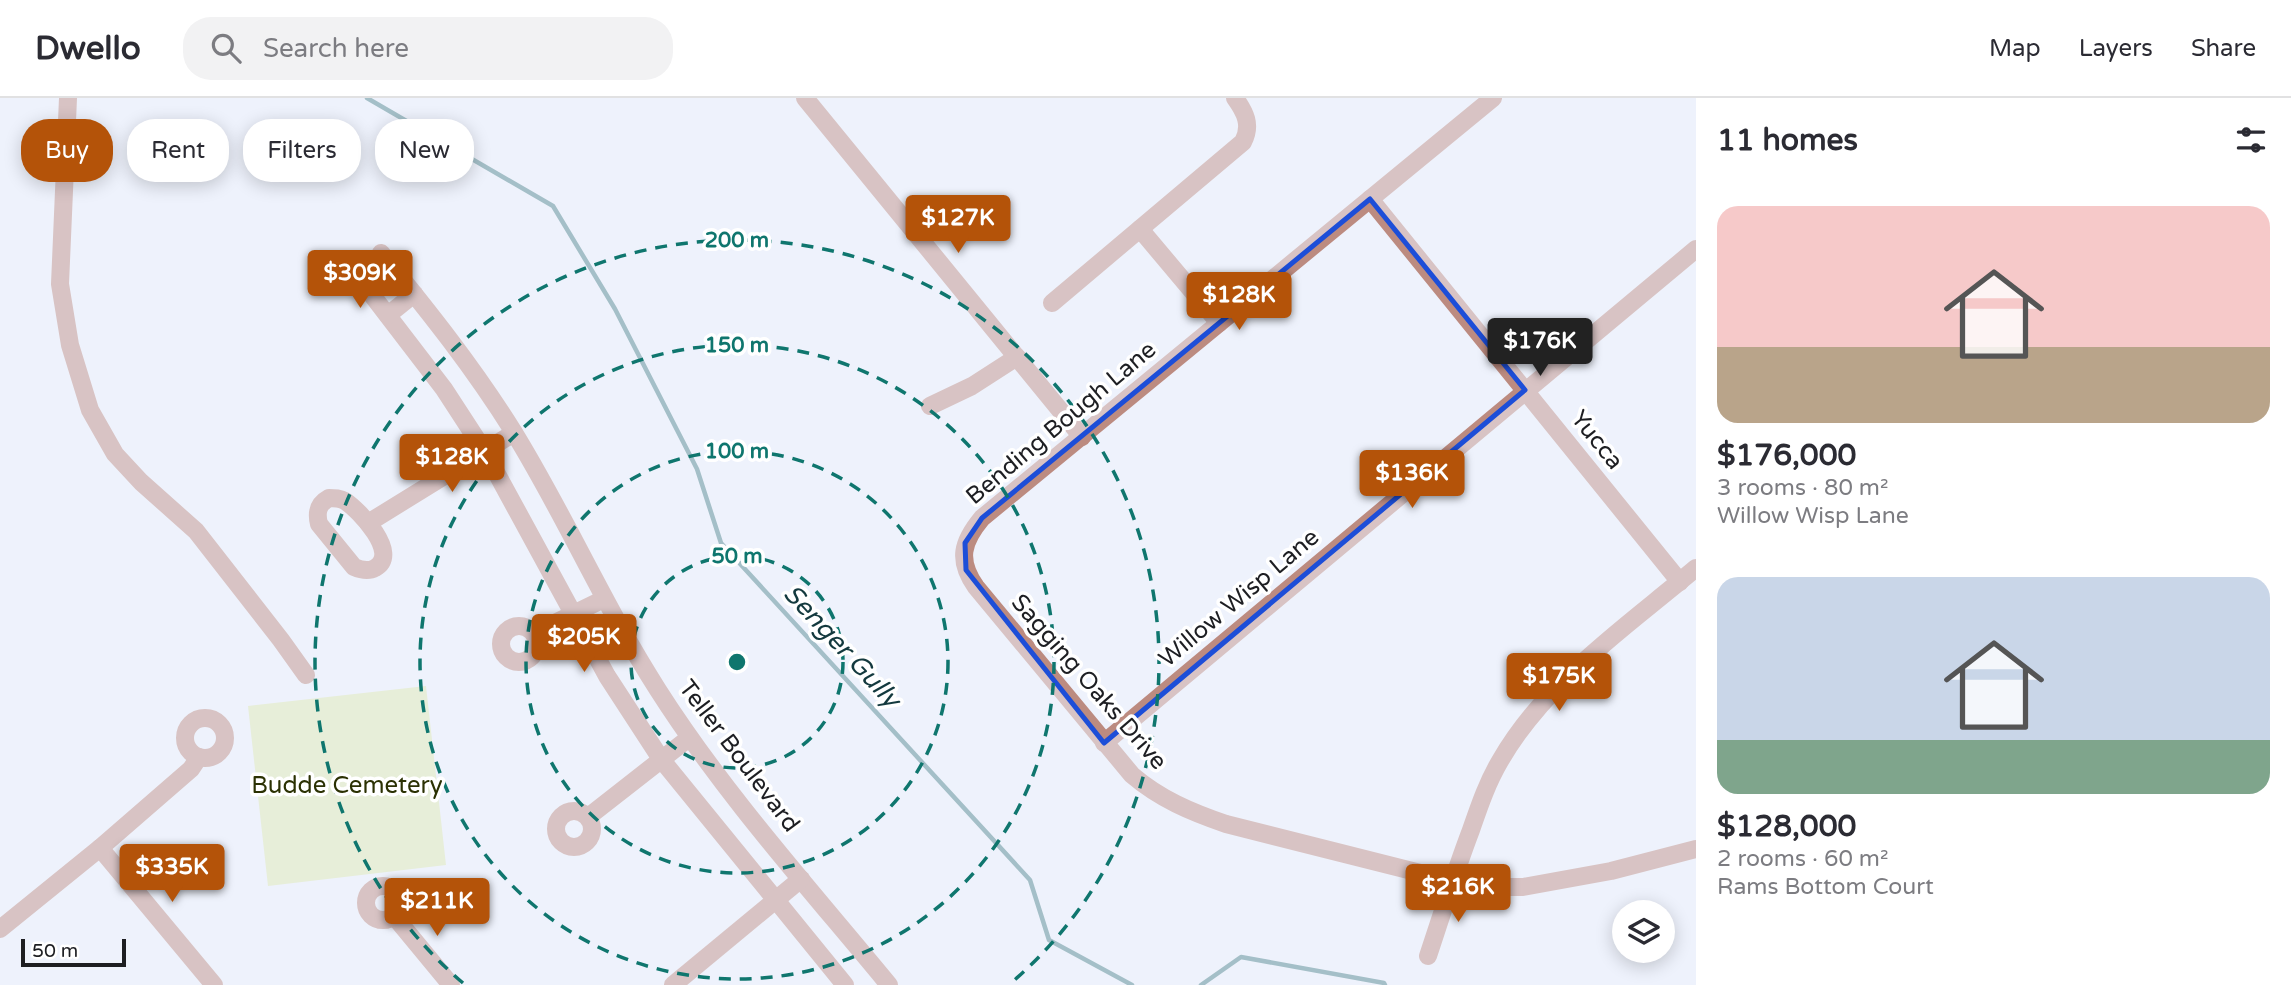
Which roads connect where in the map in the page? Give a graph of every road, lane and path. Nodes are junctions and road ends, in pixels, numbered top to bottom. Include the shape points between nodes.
1 (68, 98) edge
2 (805, 98) edge
3 (1235, 98) edge
4 (1493, 98) edge
5 (1370, 199) junction
6 (1140, 229) junction
7 (1696, 248) edge
8 (381, 253) dead end
9 (362, 282) dead end
10 (414, 294) junction
11 (1052, 303) dead end
12 (388, 314) junction
13 (1219, 323) junction
14 (1017, 357) junction
15 (1525, 390) junction
16 (930, 406) dead end
17 (514, 433) junction
18 (1082, 437) junction
19 (485, 452) junction
20 (368, 523) dead end
21 (963, 552) joint
22 (1696, 568) edge
23 (1679, 582) junction
24 (604, 599) junction
25 (572, 614) junction
26 (534, 633) dead end
27 (306, 676) dead end
28 (689, 738) junction
29 (1104, 743) junction
30 (199, 757) dead end
31 (661, 760) junction
32 (588, 817) dead end
33 (100, 848) junction
34 (1696, 849) edge
35 (801, 878) junction
36 (1452, 881) junction
37 (775, 901) junction
38 (394, 916) dead end
39 (0, 929) edge
40 (1428, 956) dead end
41 (214, 985) edge
42 (451, 985) edge
43 (673, 985) edge
44 (845, 985) edge
45 (889, 985) edge

1 - 27 street via 61,284 70,345 90,410 115,454 210,547
2 - 14 street
3 - 6 street via 1247,119 1243,142
4 - 5 street, Bending Bough Lane
5 - 13 street, Bending Bough Lane
5 - 15 street, Yucca
6 - 11 street
6 - 13 street
7 - 15 street, Willow Wisp Lane
8 - 10 street, Teller Boulevard
9 - 12 street
10 - 12 street
10 - 17 street, Teller Boulevard via 458,347
12 - 19 street
13 - 18 street, Bending Bough Lane
14 - 16 street
14 - 18 street
15 - 23 street, Yucca
15 - 29 street, Willow Wisp Lane
17 - 19 street
17 - 24 street, Teller Boulevard
18 - 21 street, Bending Bough Lane via 982,517
19 - 20 street
19 - 25 street
21 - 29 street, Sagging Oaks Drive via 976,587
22 - 23 street
23 - 36 street via 1585,660 1515,738 1487,785
24 - 25 street
24 - 28 street, Teller Boulevard
25 - 26 street
25 - 31 street
28 - 31 street
28 - 35 street, Teller Boulevard
29 - 36 street, Sagging Oaks Drive via 1152,792 1196,814
30 - 33 street
31 - 32 street
31 - 37 street
33 - 39 street
33 - 41 street
34 - 36 street, Sagging Oaks Drive via 1523,887
35 - 37 street
35 - 45 street, Teller Boulevard
36 - 40 street
37 - 43 street
37 - 44 street
38 - 42 street

